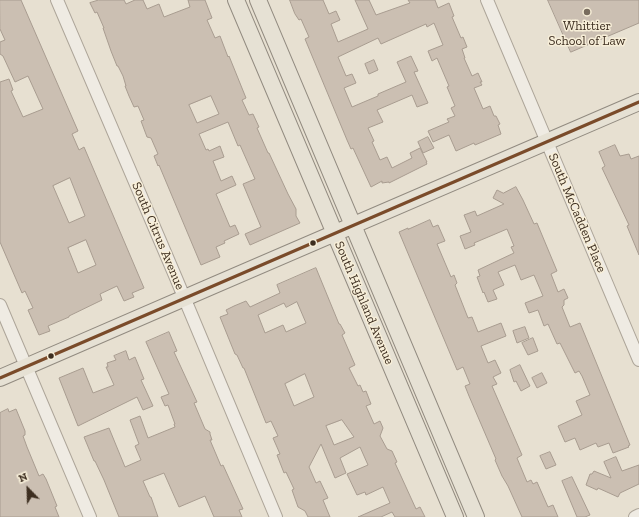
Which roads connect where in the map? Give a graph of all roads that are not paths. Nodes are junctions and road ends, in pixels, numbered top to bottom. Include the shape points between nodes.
1 (57, 0) edge
2 (236, 0) edge
3 (258, 0) edge
4 (487, 0) edge
5 (639, 102) edge
6 (547, 141) junction
7 (352, 225) junction
8 (334, 233) junction
9 (184, 299) junction
10 (0, 305) edge
11 (639, 360) edge
12 (26, 367) junction
13 (0, 378) edge
14 (639, 515) edge
15 (90, 517) edge
16 (276, 517) edge
17 (455, 517) edge
18 (476, 517) edge
19 (635, 517) edge

1 - 9 street, South Citrus Avenue
2 - 8 main road, South Highland Avenue
3 - 7 main road, South Highland Avenue
4 - 6 street, South McCadden Place
5 - 6 main road
6 - 7 main road
6 - 11 street, South McCadden Place
7 - 8 main road
7 - 18 main road, South Highland Avenue
8 - 9 main road
8 - 17 main road, South Highland Avenue
9 - 12 main road
9 - 16 street, South Citrus Avenue
10 - 12 street
12 - 13 main road
12 - 15 street
14 - 19 street

